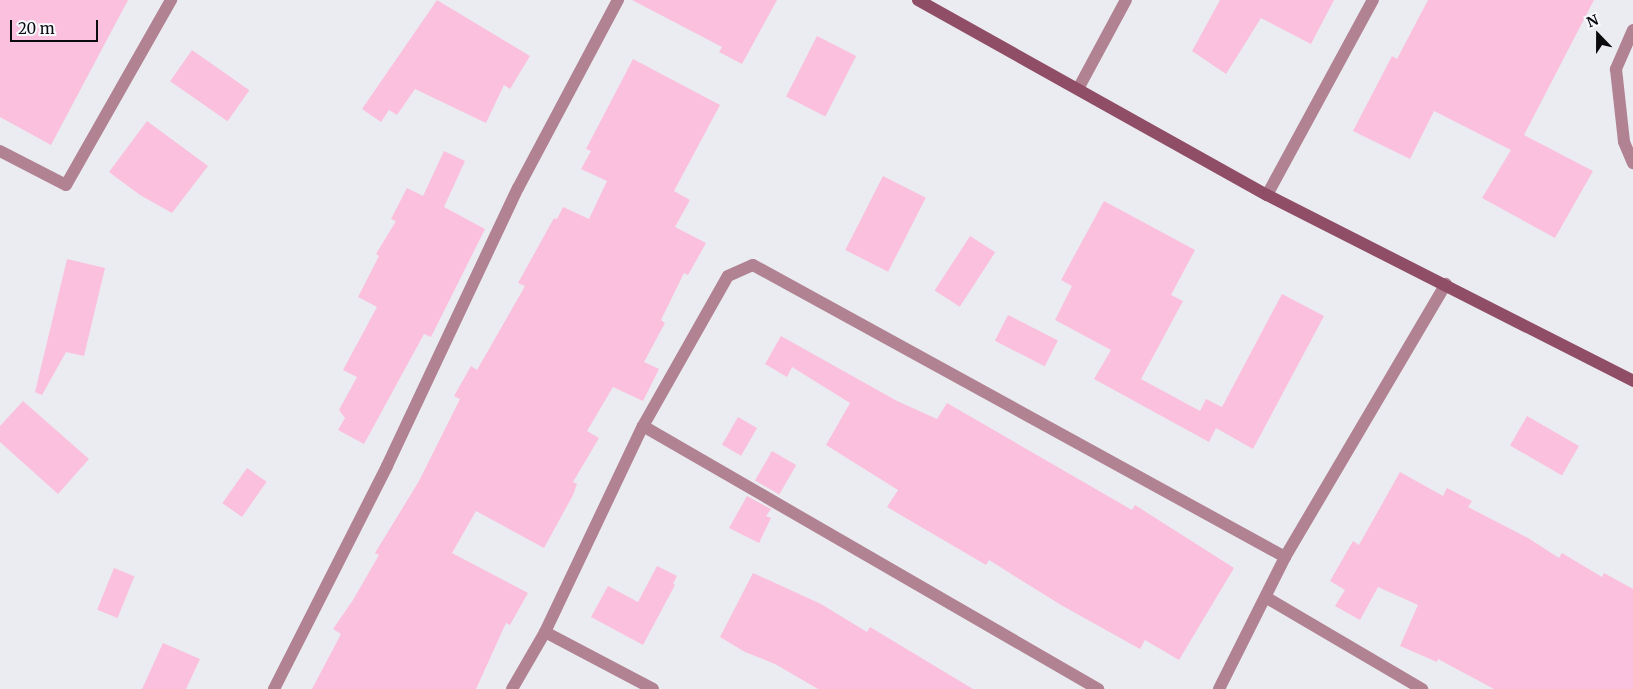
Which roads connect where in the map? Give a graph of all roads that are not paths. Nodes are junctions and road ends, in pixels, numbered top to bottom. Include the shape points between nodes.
1 (171, 0) edge
2 (618, 0) edge
3 (918, 0) edge
4 (1126, 0) edge
5 (1373, 0) edge
6 (1633, 30) edge
7 (1078, 89) junction
8 (0, 151) edge
9 (1633, 162) edge
10 (1266, 195) junction
11 (1446, 284) junction
12 (1633, 381) edge
13 (643, 426) junction
14 (1286, 556) junction
15 (1267, 598) junction
16 (545, 632) junction
17 (274, 689) edge
18 (512, 689) edge
19 (653, 689) edge
20 (1098, 689) edge
21 (1218, 689) edge
22 (1422, 689) edge

1 - 8 street via 66,185
2 - 17 street via 518,188 387,466
3 - 7 street
4 - 7 street
5 - 10 street
6 - 9 street via 1616,69 1624,142
7 - 10 street
10 - 11 street
11 - 12 street
11 - 14 street
13 - 14 street via 728,276 752,265
13 - 16 street
13 - 20 street
14 - 15 street
15 - 21 street
15 - 22 street
16 - 18 street
16 - 19 street

